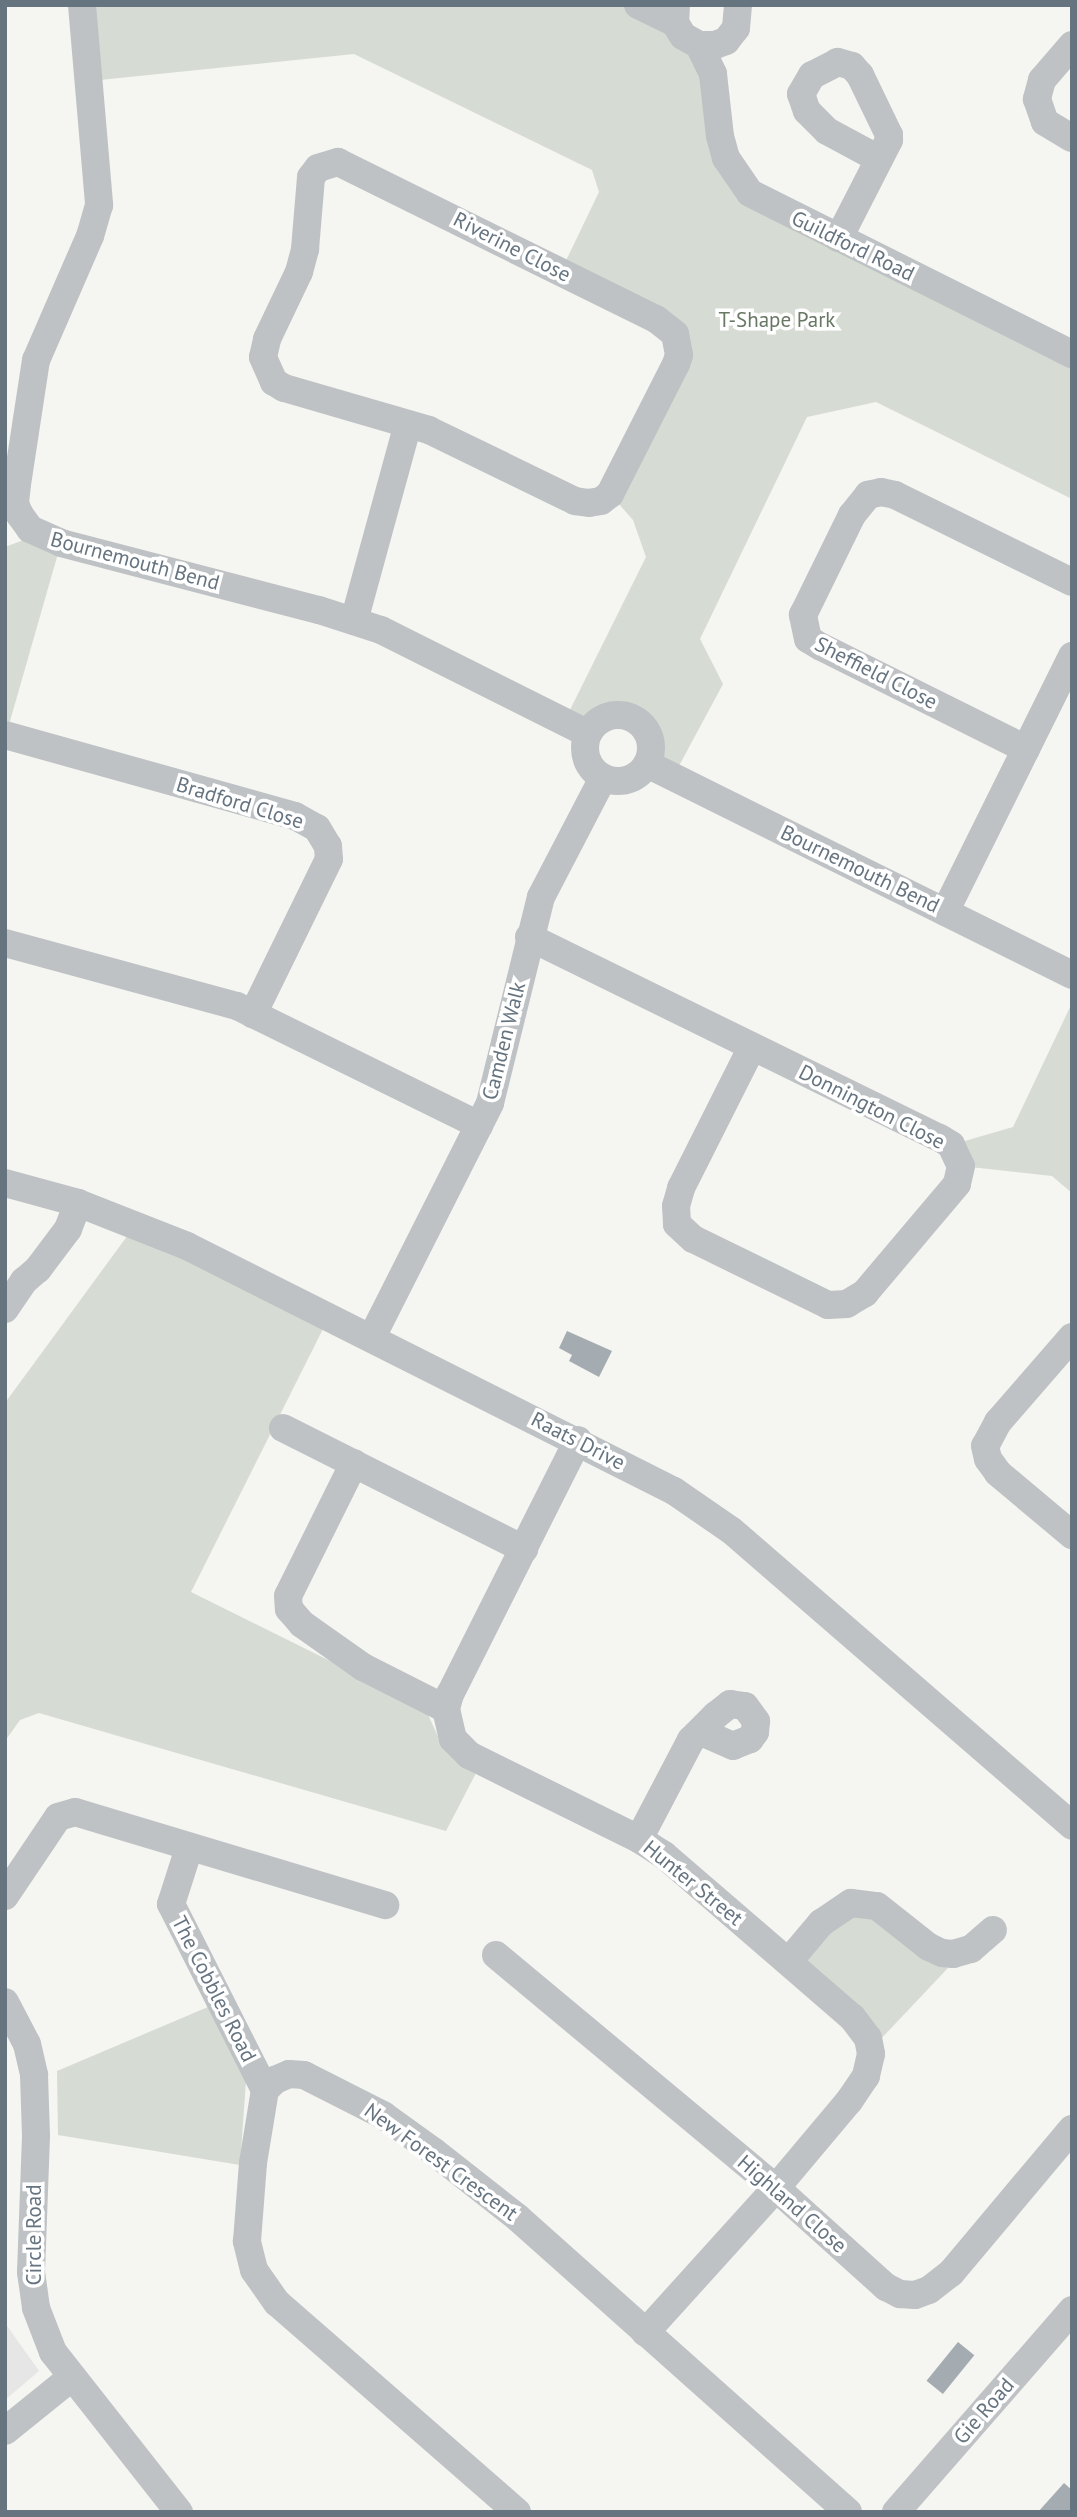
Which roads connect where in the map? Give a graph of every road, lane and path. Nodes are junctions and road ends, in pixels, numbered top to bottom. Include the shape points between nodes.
1 (82, 5) edge
2 (638, 5) edge
3 (676, 14) edge
4 (732, 23) edge
5 (1072, 45) edge
6 (1072, 138) edge
7 (879, 159) dead end
8 (838, 239) junction
9 (1072, 354) edge
10 (408, 424) junction
11 (1072, 582) edge
12 (354, 621) junction
13 (1072, 656) edge
14 (587, 733) junction
15 (5, 735) edge
16 (1026, 749) junction
17 (648, 764) junction
18 (603, 778) junction
19 (945, 912) junction
20 (529, 937) junction
21 (5, 943) edge
22 (1072, 975) edge
23 (253, 1014) junction
24 (752, 1046) junction
25 (479, 1125) junction
26 (5, 1183) edge
27 (78, 1203) junction
28 (14, 1276) edge
29 (5, 1309) edge
30 (372, 1337) junction
31 (1072, 1337) edge
32 (283, 1428) dead end
33 (578, 1440) junction
34 (354, 1464) junction
35 (1072, 1535) edge
36 (524, 1549) junction
37 (446, 1709) junction
38 (700, 1731) dead end
39 (1072, 1826) edge
40 (639, 1839) junction
41 (188, 1848) junction
42 (5, 1896) edge
43 (385, 1905) dead end
44 (993, 1930) dead end
45 (496, 1955) dead end
46 (789, 1961) junction
47 (5, 2001) edge
48 (265, 2090) junction
49 (1072, 2129) edge
50 (776, 2188) junction
51 (1072, 2310) edge
52 (645, 2333) junction
53 (72, 2377) junction
54 (5, 2431) edge
55 (179, 2512) edge
56 (517, 2512) edge
57 (848, 2512) edge
58 (896, 2512) edge

1 - 12 street, Bournemouth Bend via 99,205 36,360 17,484 15,504 20,516 30,529 61,543
2 - 3 street
3 - 4 street via 683,36
4 - 8 street, Guildford Road via 713,74 726,158 750,193
5 - 6 street via 1042,80 1037,99 1045,122
7 - 8 street
8 - 9 street, Guildford Road
10 - 10 street, Riverine Close via 284,388 267,371 263,357 267,339 305,249 311,177 317,167 327,163 358,169 656,319 675,334 679,345 676,364 617,484 601,501 575,501 450,439
10 - 12 street
11 - 16 street, Sheffield Close via 881,492 868,495 852,515 803,615 808,639 821,648
12 - 14 street, Bournemouth Bend via 381,630
13 - 16 street
14 - 17 street via 601,718 630,716 646,729
14 - 18 street via 586,760
15 - 23 street, Bradford Close via 295,816 317,828 329,859
16 - 19 street
17 - 18 street via 633,778
17 - 19 street, Bournemouth Bend
18 - 20 street, Camden Walk via 541,897
19 - 22 street, Bournemouth Bend
20 - 24 street, Donnington Close
20 - 25 street, Camden Walk via 501,1068
21 - 23 street
23 - 25 street
24 - 24 street, Donnington Close via 940,1138 958,1154 957,1184 865,1293 847,1304 828,1305 693,1239 677,1224 681,1188
25 - 30 street, Camden Walk
26 - 27 street, Raats Drive
27 - 28 street via 68,1229 38,1269
27 - 30 street, Raats Drive via 187,1246
28 - 29 street
30 - 33 street, Raats Drive
31 - 35 street via 998,1422 985,1446 998,1473
32 - 34 street
33 - 36 street
33 - 39 street, Raats Drive via 674,1491 732,1531
34 - 36 street
34 - 37 street via 288,1596 289,1609 302,1624 363,1667
36 - 37 street
37 - 40 street, Hunter Street via 453,1739 469,1755
38 - 40 street via 677,1763
40 - 46 street, Hunter Street
41 - 42 street via 75,1812 58,1817
41 - 43 street
41 - 48 street, The Cobbles Road via 171,1904
44 - 46 street via 971,1949 942,1953 877,1906 851,1903 821,1923
45 - 50 street, Highland Close
46 - 50 street, Hunter Street via 852,2017 868,2038 871,2054 866,2076 849,2101
47 - 53 street, Circle Road via 27,2044 34,2075 31,2286 46,2337
48 - 52 street, New Forest Crescent via 275,2080 296,2073 383,2115 518,2218
48 - 56 street via 247,2241 260,2280 277,2303
49 - 50 street, Highland Close via 951,2273 915,2295 886,2287
50 - 52 street, Hunter Street
51 - 58 street, Gie Road
52 - 57 street, New Forest Crescent
53 - 54 street
53 - 55 street, Circle Road

